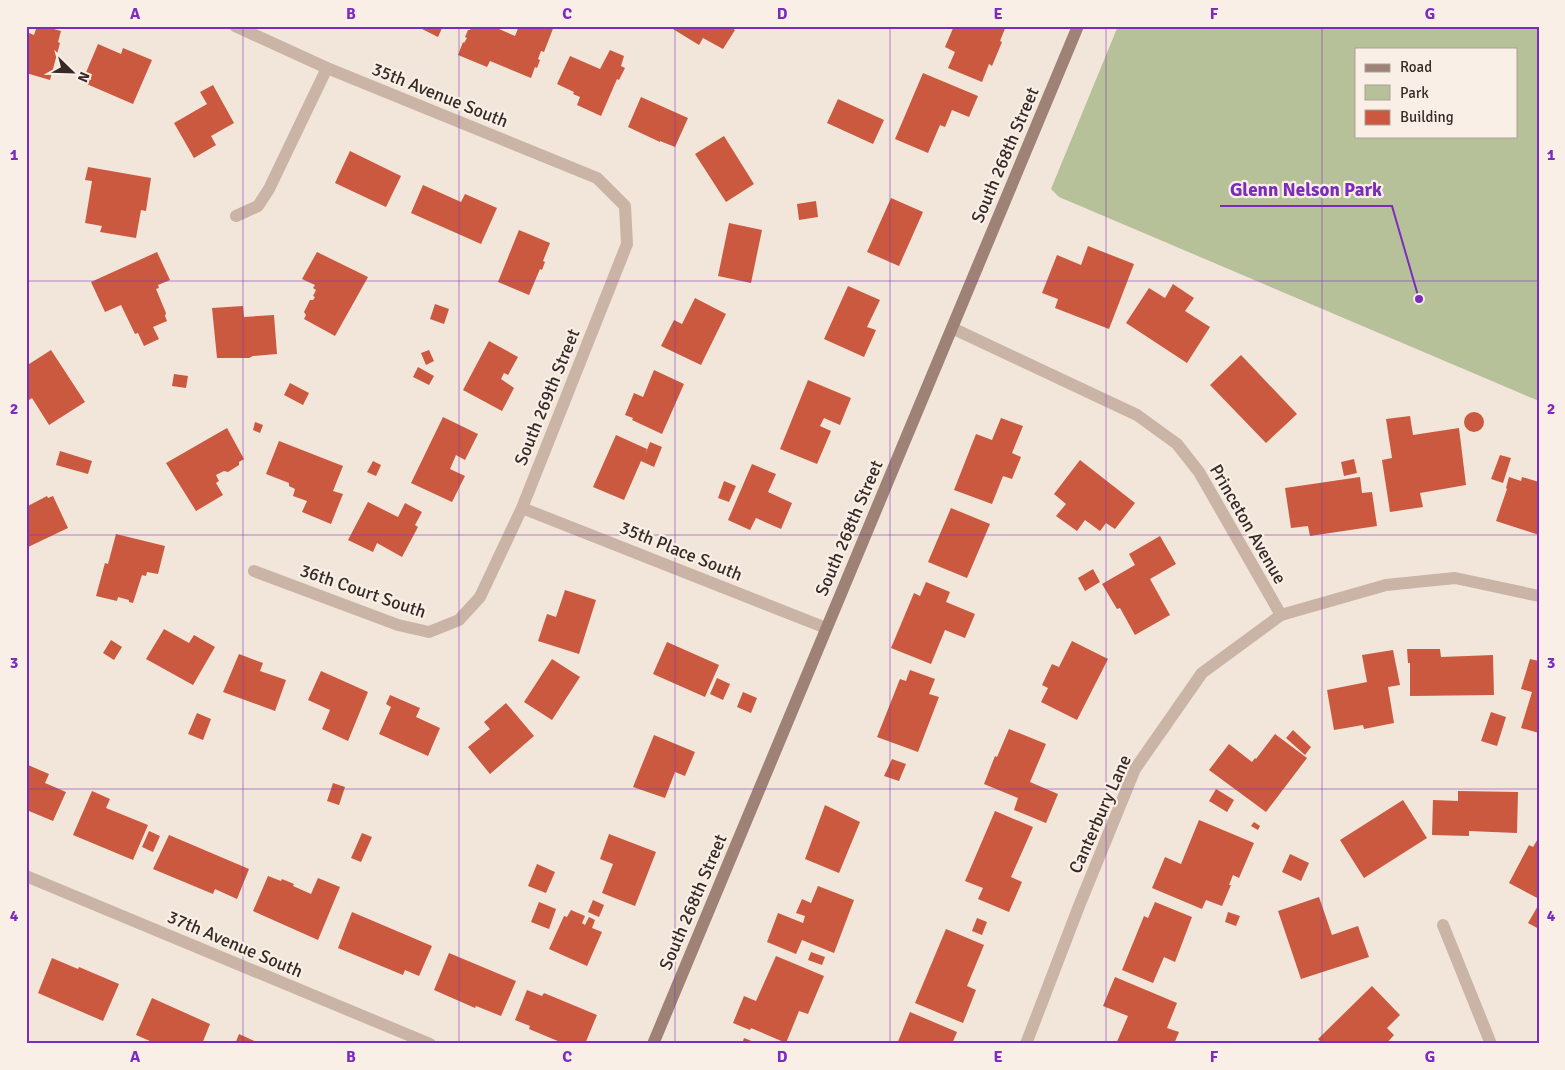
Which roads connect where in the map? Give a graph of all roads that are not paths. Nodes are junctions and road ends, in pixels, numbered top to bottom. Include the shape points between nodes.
1 (235, 26) edge
2 (1078, 26) edge
3 (327, 68) junction
4 (625, 206) joint
5 (236, 216) dead end
6 (952, 328) junction
7 (522, 508) junction
8 (254, 571) dead end
9 (1539, 596) edge
10 (480, 597) joint
11 (1281, 615) junction
12 (826, 628) junction
13 (26, 876) edge
14 (1443, 925) dead end
15 (430, 1044) edge
16 (653, 1044) edge
17 (1026, 1044) edge
18 (1491, 1044) edge

1 - 3 street, 35th Avenue South
2 - 6 street, South 268th Street
3 - 4 street, 35th Avenue South via 597,178
3 - 5 street via 269,189 258,206
4 - 7 street, South 269th Street via 627,244
6 - 11 street, Princeton Avenue via 1138,415 1177,444 1199,472
6 - 12 street, South 268th Street
7 - 10 street, South 269th Street
7 - 12 street, 35th Place South
8 - 10 street, 36th Court South via 398,625 430,632 459,620
9 - 11 street via 1455,578 1386,584
11 - 17 street, Canterbury Lane via 1202,673 1135,769
12 - 16 street, South 268th Street
13 - 15 street, 37th Avenue South
14 - 18 street

